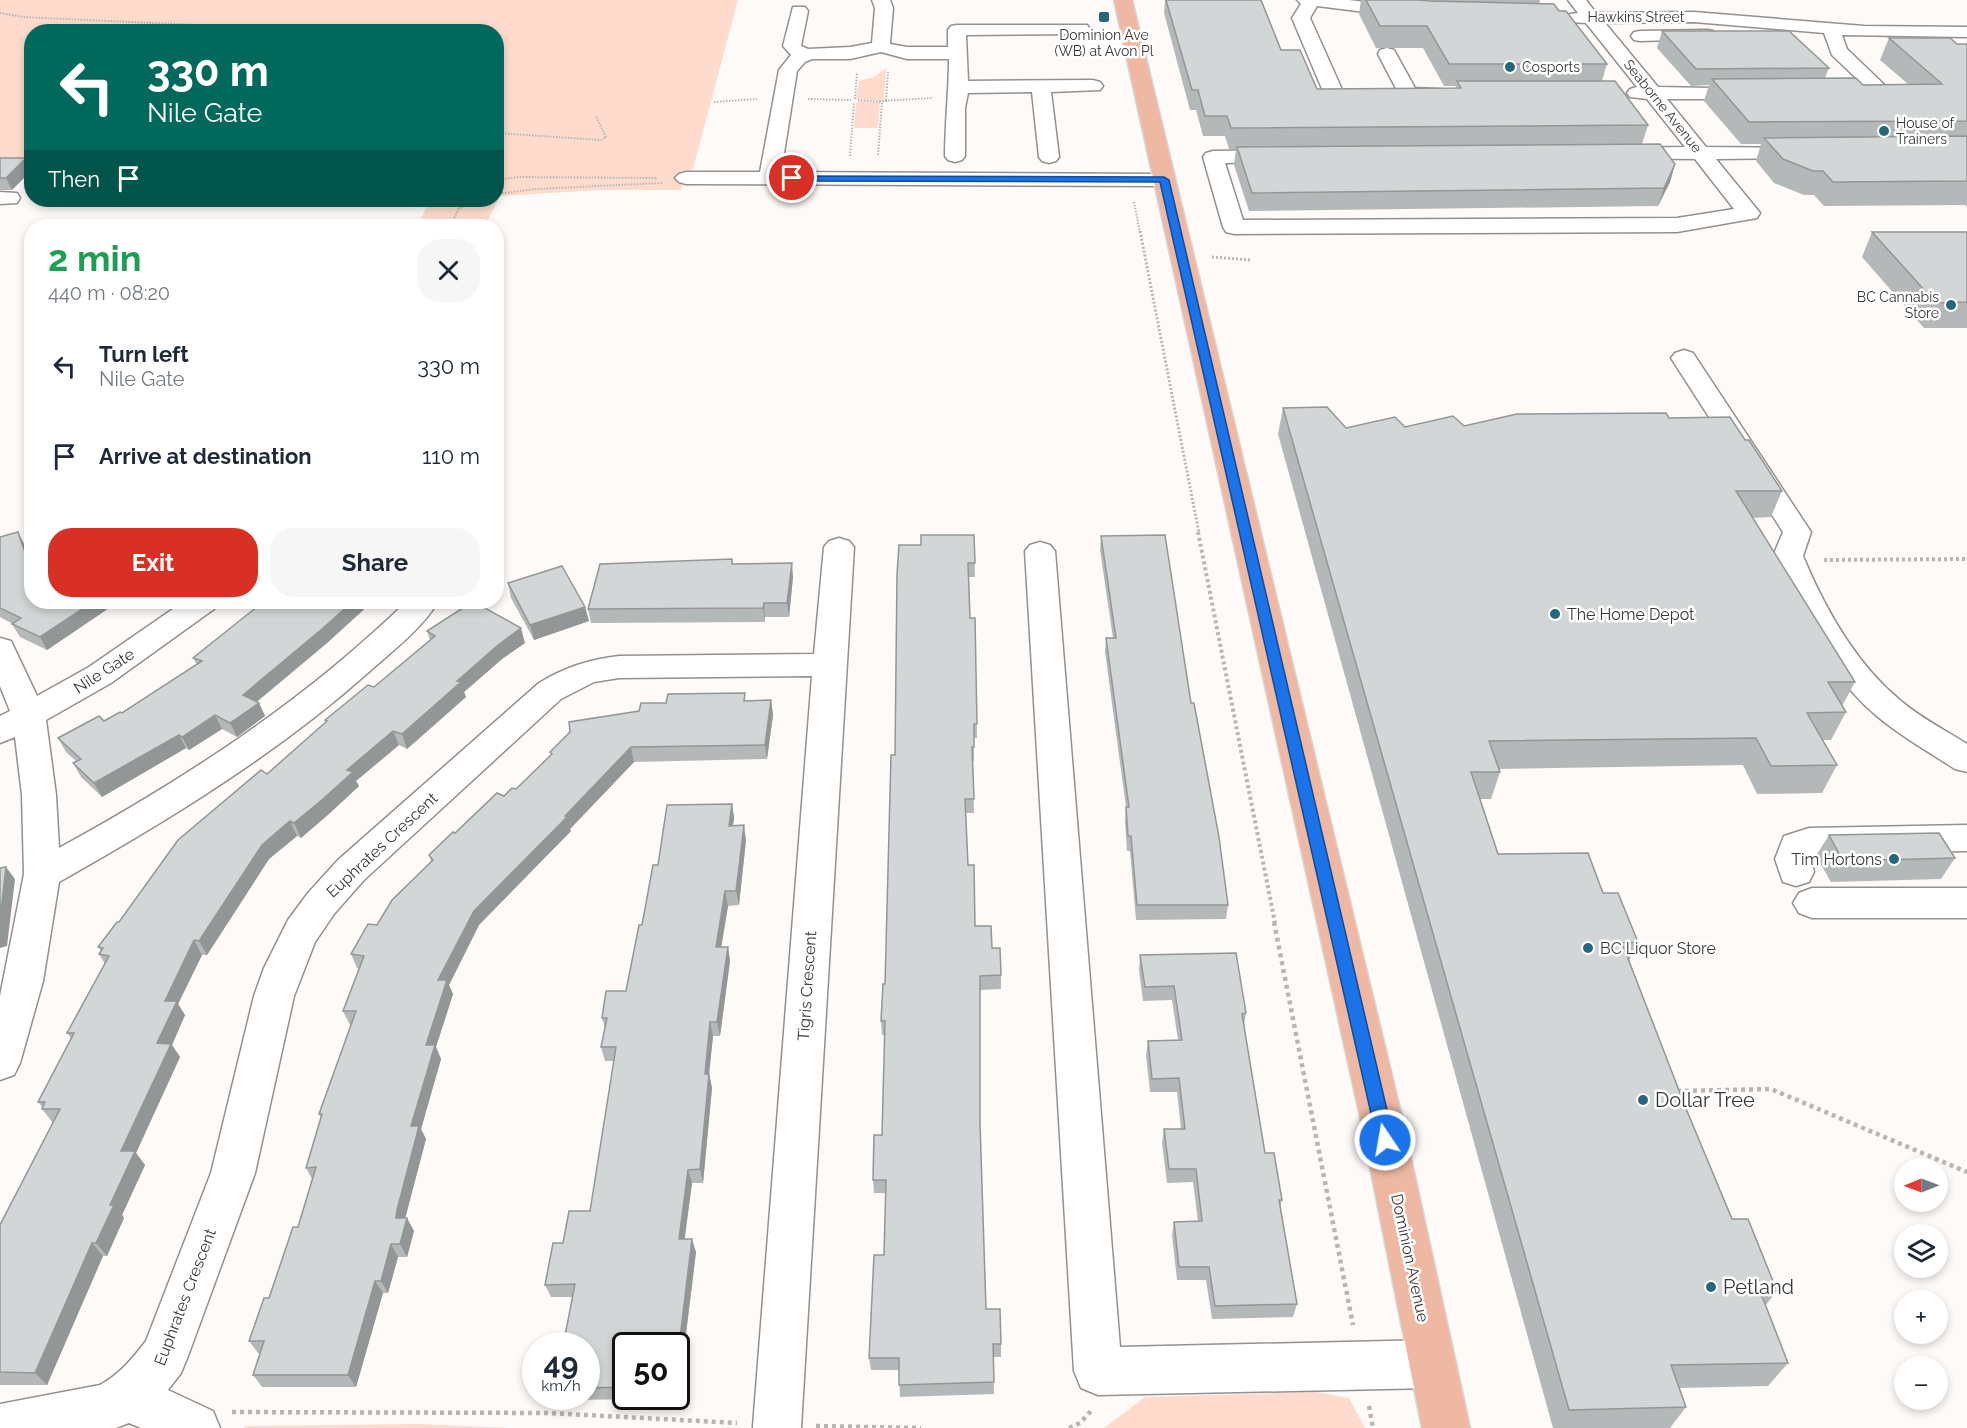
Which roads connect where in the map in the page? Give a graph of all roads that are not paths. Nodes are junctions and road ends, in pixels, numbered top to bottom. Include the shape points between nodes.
1 (881, 0) edge
2 (1123, 0) edge
3 (1306, 0) edge
4 (1312, 0) edge
5 (1577, 0) edge
6 (799, 11) dead end
7 (1426, 15) edge
8 (1592, 17) junction
9 (1559, 18) edge
10 (1826, 22) junction
11 (1081, 29) dead end
12 (1967, 32) edge
13 (1640, 36) dead end
14 (1794, 43) edge
15 (1838, 51) junction
16 (1861, 52) dead end
17 (958, 53) junction
18 (1387, 54) edge
19 (805, 55) junction
20 (885, 55) junction
21 (1093, 86) dead end
22 (958, 87) junction
23 (1041, 87) junction
24 (1615, 93) edge
25 (1652, 93) junction
26 (1777, 93) edge
27 (1465, 94) edge
28 (1885, 95) edge
29 (1338, 103) edge
30 (1817, 152) edge
31 (1701, 153) junction
32 (1602, 154) edge
33 (955, 156) dead end
34 (1296, 156) edge
35 (1049, 157) dead end
36 (686, 178) road end
37 (769, 178) junction
38 (1164, 180) junction
39 (1684, 358) dead end
40 (839, 547) dead end
41 (1040, 551) dead end
42 (193, 609) edge
43 (416, 609) edge
44 (0, 648) edge
45 (829, 665) junction
46 (14, 724) edge
47 (1967, 760) edge
48 (1967, 838) edge
49 (42, 874) junction
50 (1967, 903) edge
51 (0, 1064) edge
52 (1432, 1364) junction
53 (136, 1401) junction
54 (210, 1424) edge
55 (777, 1426) road end
56 (0, 1428) edge
57 (1446, 1428) edge

1 - 20 street
2 - 38 main road, Dominion Avenue
3 - 4 street
4 - 7 street
4 - 29 street via 1301,18
5 - 8 street, Seaborne Avenue
6 - 19 street via 792,45
8 - 9 street, Hawkins Street
8 - 10 street, Hawkins Street
8 - 25 street, Seaborne Avenue
10 - 12 street, Hawkins Street via 1906,33
10 - 15 street
11 - 17 street via 957,30
13 - 14 street via 1771,35
15 - 16 street
15 - 28 street
17 - 20 street
17 - 22 street
18 - 27 street via 1408,94
19 - 20 street
19 - 37 street via 788,70
21 - 23 street
22 - 23 street
22 - 33 street via 954,108
23 - 35 street
24 - 25 street
25 - 26 street
25 - 31 street, Seaborne Avenue
30 - 31 street
31 - 32 street
31 - 34 street, Seaborne Avenue via 1749,213 1677,225 1234,227 1213,157
36 - 37 street
37 - 38 street
38 - 52 main road, Dominion Avenue via 1381,1117
39 - 47 street via 1797,532 1788,556 1801,589 1857,676 1888,707
40 - 45 street, Tigris Crescent
41 - 52 street via 1098,1371
42 - 46 street, Nile Gate via 100,675
43 - 49 street via 322,696 238,757 181,795
44 - 46 street
45 - 53 street, Euphrates Crescent via 620,667 573,677 541,699 327,895 287,959 233,1172 164,1356
45 - 55 street, Tigris Crescent
46 - 49 street via 39,795
48 - 50 street via 1809,841 1797,846 1793,859 1804,888
49 - 51 street via 24,981
52 - 57 main road, Dominion Avenue
53 - 54 street
53 - 56 street via 117,1414 100,1419

